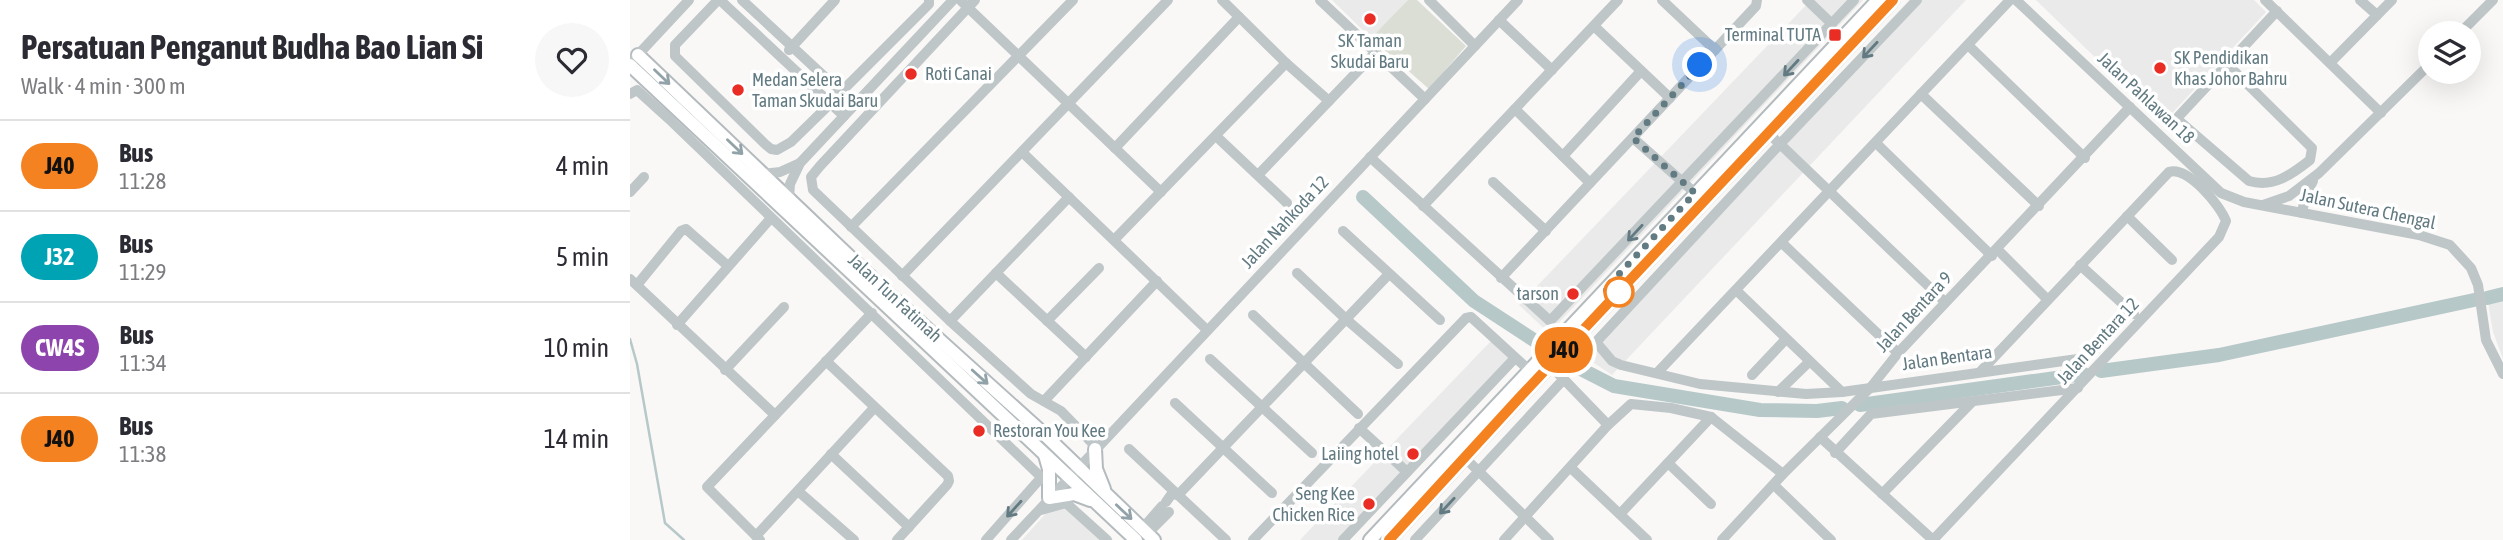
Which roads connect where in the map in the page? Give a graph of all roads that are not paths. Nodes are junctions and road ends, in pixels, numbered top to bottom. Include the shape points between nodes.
1 (689, 0) edge
2 (719, 0) edge
3 (742, 0) edge
4 (835, 0) edge
5 (929, 0) edge
6 (953, 0) edge
7 (1073, 0) edge
8 (1168, 0) edge
9 (1222, 0) edge
10 (1320, 0) edge
11 (1429, 0) edge
12 (1518, 0) edge
13 (1618, 0) edge
14 (1662, 0) edge
15 (1757, 0) edge
16 (1807, 0) edge
17 (1854, 0) edge
18 (1893, 0) edge
19 (1917, 0) edge
20 (2016, 0) edge
21 (2265, 0) edge
22 (2360, 0) edge
23 (2392, 0) edge
24 (2493, 0) edge
25 (968, 2) edge
26 (1873, 2) edge
27 (2003, 2) edge
28 (2277, 11) junction
29 (2377, 15) junction
30 (1240, 18) junction
31 (1499, 20) junction
32 (2472, 21) edge
33 (1832, 23) junction
34 (1594, 26) junction
35 (1968, 45) junction
36 (792, 46) junction
37 (1475, 46) junction
38 (1715, 50) junction
39 (1376, 52) junction
40 (1018, 56) junction
41 (782, 57) junction
42 (633, 61) edge
43 (1286, 63) junction
44 (2330, 63) junction
45 (2227, 64) junction
46 (1552, 70) junction
47 (1641, 71) junction
48 (2418, 76) edge
49 (630, 94) edge
50 (1921, 94) junction
51 (1670, 98) junction
52 (1425, 99) junction
53 (1329, 101) junction
54 (1068, 103) junction
55 (830, 104) junction
56 (2130, 107) junction
57 (677, 109) junction
58 (1515, 109) junction
59 (2381, 113) junction
60 (844, 116) junction
61 (1768, 133) junction
62 (1216, 135) junction
63 (1633, 138) junction
64 (1875, 143) junction
65 (1780, 144) junction
66 (1115, 148) junction
67 (1022, 152) junction
68 (1563, 156) junction
69 (1370, 157) junction
70 (2085, 158) junction
71 (800, 163) junction
72 (2319, 173) junction
73 (763, 174) junction
74 (1258, 175) junction
75 (644, 177) dead end
76 (1493, 182) dead end
77 (1683, 182) junction
78 (1590, 183) junction
79 (630, 191) edge
80 (1161, 192) junction
81 (1829, 192) junction
82 (1695, 193) junction
83 (1069, 197) junction
84 (789, 199) junction
85 (1287, 203) dead end
86 (1423, 206) junction
87 (2039, 206) junction
88 (2261, 206) junction
89 (2302, 214) junction
90 (2127, 216) junction
91 (771, 218) junction
92 (851, 227) junction
93 (1343, 231) dead end
94 (1546, 231) junction
95 (1114, 240) junction
96 (1782, 243) junction
97 (834, 248) junction
98 (1995, 253) junction
99 (2172, 260) dead end
100 (819, 263) junction
101 (2080, 265) junction
102 (728, 266) junction
103 (1099, 268) dead end
104 (1297, 273) dead end
105 (996, 274) junction
106 (1389, 274) junction
107 (902, 275) junction
108 (1501, 278) junction
109 (1157, 281) junction
110 (633, 282) edge
111 (1737, 291) junction
112 (2047, 299) junction
113 (1945, 302) junction
114 (784, 307) dead end
115 (2130, 311) junction
116 (872, 313) junction
117 (1253, 315) dead end
118 (1346, 320) junction
119 (1440, 320) dead end
120 (2141, 320) junction
121 (950, 321) junction
122 (1047, 321) junction
123 (677, 325) junction
124 (1207, 330) junction
125 (1572, 333) junction
126 (1786, 339) junction
127 (1898, 353) junction
128 (1086, 357) junction
129 (1515, 358) junction
130 (1210, 359) dead end
131 (826, 361) junction
132 (1809, 362) junction
133 (1546, 363) junction
134 (1304, 364) junction
135 (1398, 364) dead end
136 (726, 370) junction
137 (1529, 370) junction
138 (1981, 371) junction
139 (1657, 373) junction
140 (2503, 374) edge
141 (1752, 375) dead end
142 (1563, 380) junction
143 (1871, 387) junction
144 (2078, 388) junction
145 (1842, 391) junction
146 (1779, 392) junction
147 (1044, 401) junction
148 (1972, 402) junction
149 (1175, 403) dead end
150 (1261, 406) junction
151 (874, 408) junction
152 (1358, 414) dead end
153 (775, 415) junction
154 (1711, 417) junction
155 (1608, 425) junction
156 (1359, 428) junction
157 (1820, 437) junction
158 (1096, 448) junction
159 (1129, 449) dead end
160 (1223, 449) junction
161 (1044, 452) junction
162 (1312, 453) dead end
163 (1835, 453) junction
164 (831, 454) junction
165 (1465, 458) junction
166 (1668, 463) junction
167 (1571, 468) junction
168 (1073, 472) junction
169 (1407, 472) junction
170 (1478, 472) junction
171 (1783, 474) junction
172 (1774, 485) junction
173 (798, 491) junction
174 (1272, 493) dead end
175 (1179, 494) junction
176 (1882, 494) junction
177 (1049, 498) junction
178 (1102, 500) junction
179 (1711, 503) dead end
180 (1036, 513) junction
181 (1620, 514) junction
182 (1525, 517) junction
183 (909, 527) junction
184 (1144, 537) edge
185 (758, 538) edge
186 (1827, 539) edge
187 (854, 540) edge
188 (897, 540) edge
189 (986, 540) edge
190 (1011, 540) edge
191 (1107, 540) edge
192 (1226, 540) edge
193 (1253, 540) edge
194 (1343, 540) edge
195 (1370, 540) edge
196 (1389, 540) edge
197 (1415, 540) edge
198 (1504, 540) edge
199 (1549, 540) edge
200 (1647, 540) edge
201 (1722, 540) edge
202 (1933, 540) edge

1 - 42 street
2 - 41 street
2 - 55 street via 675,45 675,56 765,144 771,149 783,148
3 - 36 street
4 - 36 street
5 - 36 street via 841,92
6 - 60 street
7 - 40 street
8 - 54 street
9 - 30 street
10 - 39 street
11 - 37 street
12 - 31 street, Jalan Nahkoda 12
13 - 34 street
14 - 38 street
15 - 38 street
16 - 33 street
17 - 33 street
18 - 61 main road
19 -> 65 street
20 - 56 street, Jalan Pahlawan 18
21 - 28 street
22 - 29 street
23 - 29 street
24 - 32 street
25 - 40 street
25 - 92 street via 811,177 813,190
26 - 82 main road
27 - 35 street
28 - 44 street
28 - 45 street
29 - 44 street
30 - 43 street
30 - 66 street
31 - 37 street, Jalan Nahkoda 12
31 - 46 street
33 -> 77 street
34 - 46 street
34 - 47 street
35 - 50 street
35 - 70 street
36 - 41 street
37 - 52 street, Jalan Nahkoda 12
38 - 51 street
39 - 52 street
39 - 53 street
40 - 54 street
40 - 92 street
41 - 55 street
42 - 57 main road, Jalan Tun Fatimah
43 - 53 street
43 - 62 street
44 - 59 street
45 - 45 street via 2177,120 2249,181 2262,185 2287,177 2309,160 2309,145
46 - 58 street
47 - 51 street
47 - 68 street
48 - 59 street
49 - 57 street via 637,90
50 - 64 street
50 - 87 street
51 - 63 street
52 - 69 street, Jalan Nahkoda 12
53 - 74 street
54 - 66 street
54 - 67 street
55 - 60 street
56 - 70 street, Jalan Bentara 9
56 - 88 street, Jalan Pahlawan 18 via 2221,192
57 -> 73 main road, Jalan Tun Fatimah
57 - 91 street
57 - 97 main road, Jalan Tun Fatimah
58 - 68 street
58 - 86 street
59 - 72 street
60 - 71 street
61 - 65 street
61 - 125 main road
62 - 74 street
62 - 80 street
63 - 77 street
63 - 78 street
64 - 81 street
64 - 98 street
65 - 81 street
65 - 139 street, Jalan Bentara via 1597,340 1596,345 1612,361
66 - 80 street
67 - 83 street
67 - 107 street
68 - 78 street
69 - 86 street
69 - 124 street, Jalan Nahkoda 12
70 - 87 street, Jalan Bentara 9
71 - 73 street
71 - 84 street via 789,184
72 - 88 street via 2289,196
72 - 89 street via 2305,197
73 - 84 main road, Jalan Tun Fatimah
74 - 85 street
75 - 79 street
76 - 94 street
77 - 82 street
77 -> 108 street via 1550,321
78 - 94 street
80 - 95 street
81 - 96 street
81 - 113 street
82 - 125 main road
83 - 95 street
83 - 105 street
84 - 97 main road, Jalan Tun Fatimah
86 - 108 street
87 - 98 street, Jalan Bentara 9
88 - 89 street, Jalan Sutera Chengal
89 - 140 street, Jalan Sutera Chengal via 2450,245 2472,268 2486,340
90 - 99 street
90 - 101 street
90 - 120 street, Jalan Bentara 12 via 2174,170 2183,172 2221,208 2226,221 2219,237
91 - 100 street
91 - 102 street
92 - 107 street
93 - 106 street
94 - 108 street
95 - 109 street
96 - 111 street
96 - 127 street
97 - 100 street
97 - 161 main road, Jalan Tun Fatimah
97 -> 168 main road, Jalan Tun Fatimah
98 - 112 street
98 - 113 street, Jalan Bentara 9
100 - 116 street
101 - 112 street
101 - 115 street
102 - 110 street via 687,229
102 - 123 street
103 - 122 street
104 - 118 street
105 - 121 street
105 - 122 street
106 - 118 street
106 - 119 street
107 - 121 street
109 - 124 street
109 - 128 street
110 - 123 street
111 - 126 street
111 - 139 street
112 - 138 street
113 - 127 street, Jalan Bentara 9
114 - 136 street
115 - 120 street
115 - 138 street, Jalan Bentara via 2089,357
116 - 131 street
116 -> 189 street via 1040,476
117 - 134 street
118 - 134 street
118 - 135 street
120 - 144 street, Jalan Bentara 12
121 - 147 street
122 - 128 street
123 - 136 street
124 - 158 street, Jalan Nahkoda 12
125 - 133 main road
126 - 132 street
126 - 141 street
127 - 143 street, Jalan Bentara 9
128 - 147 street
129 - 137 street
129 - 156 street via 1475,320 1466,318
129 - 169 street
130 - 150 street
131 - 151 street
131 - 153 street
132 - 145 street
132 - 146 street
133 - 137 main road
133 - 142 street
133 - 165 main road
134 - 150 street
134 - 152 street
136 - 153 street
137 - 195 main road
138 - 143 street, Jalan Bentara
139 - 146 street, Jalan Bentara via 1712,386
142 - 155 street
142 - 170 street
143 - 145 street, Jalan Bentara
143 - 157 street, Jalan Bentara 9
144 - 148 street
144 - 202 street, Jalan Bentara 12
145 - 146 street, Jalan Bentara
147 - 158 street via 1061,411
148 - 163 street via 1876,413
148 - 176 street
149 - 160 street
150 - 160 street
150 - 162 street
151 - 164 street
151 - 183 street via 950,481
153 - 185 street via 707,487
154 - 155 street via 1631,404
154 - 166 street
154 - 171 street
155 - 167 street
156 - 169 street
156 - 193 street
157 - 163 street
157 - 171 street, Jalan Bentara 9
158 - 168 street, Jalan Nahkoda 12
158 - 178 main road
159 - 175 street
160 - 174 street
160 - 175 street
161 - 168 main road, Jalan Tun Fatimah
161 - 177 main road
163 - 176 street
164 - 173 street
164 - 183 street
165 - 170 street
165 - 196 main road
166 - 179 street
166 - 181 street
167 - 181 street
167 - 182 street
168 - 177 street, Jalan Nahkoda 12
168 - 178 main road, Jalan Tun Fatimah
169 - 194 street
170 - 182 street
170 -> 197 street
171 - 172 street, Jalan Bentara 9
172 - 186 street
172 - 201 street, Jalan Bentara 9
173 - 185 street
173 - 187 street
175 - 184 street via 1171,495
175 - 192 street
176 - 202 street
177 - 178 main road via 1074,494
177 - 180 street, Jalan Nahkoda 12
178 - 184 main road, Jalan Tun Fatimah
180 - 190 street, Jalan Nahkoda 12
180 - 191 street via 1066,503
181 - 200 street
182 - 198 street
182 - 199 street
183 - 188 street

